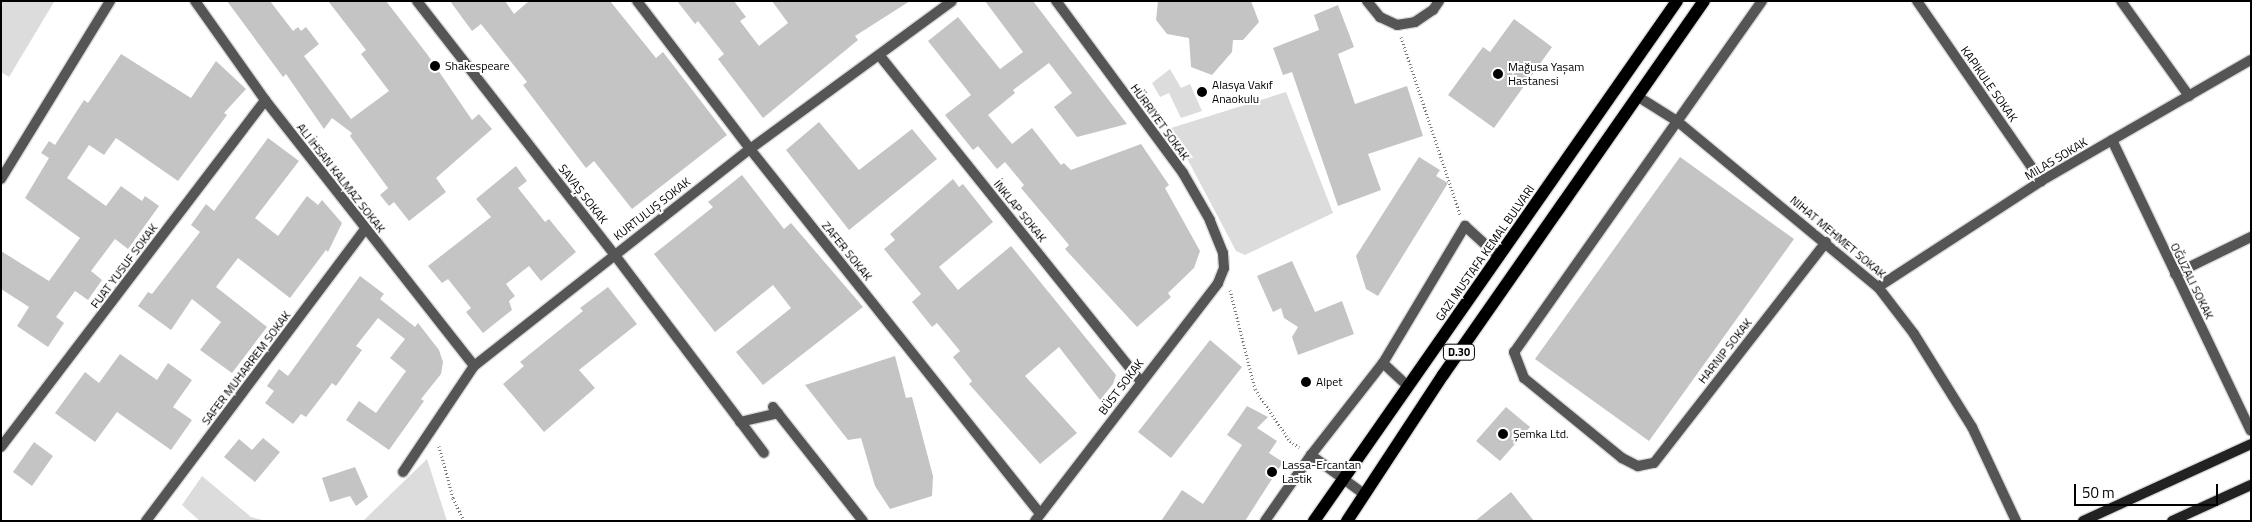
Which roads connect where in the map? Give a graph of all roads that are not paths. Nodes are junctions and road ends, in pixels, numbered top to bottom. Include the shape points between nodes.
1 (110, 1) edge
2 (194, 1) edge
3 (417, 1) edge
4 (637, 1) edge
5 (1056, 1) edge
6 (1368, 1) edge
7 (1439, 1) edge
8 (1677, 1) edge
9 (1704, 1) edge
10 (1762, 1) edge
11 (1917, 1) edge
12 (2121, 1) edge
13 (948, 2) edge
14 (880, 56) junction
15 (2251, 60) edge
16 (1637, 96) junction
17 (2189, 96) junction
18 (265, 100) junction
19 (1677, 121) junction
20 (2112, 140) junction
21 (750, 150) junction
22 (1, 179) edge
23 (2041, 181) junction
24 (365, 229) junction
25 (2251, 237) edge
26 (1826, 242) junction
27 (614, 254) junction
28 (1499, 257) junction
29 (1224, 268) joint
30 (2175, 274) junction
31 (1878, 287) junction
32 (1383, 363) junction
33 (474, 366) junction
34 (1141, 382) junction
35 (1408, 386) junction
36 (740, 422) junction
37 (2251, 431) edge
38 (2251, 444) edge
39 (1, 447) edge
40 (764, 453) dead end
41 (1311, 455) junction
42 (403, 472) dead end
43 (1345, 477) junction
44 (2251, 485) edge
45 (1364, 494) junction
46 (1038, 517) edge
47 (146, 521) edge
48 (863, 521) edge
49 (1265, 521) edge
50 (1314, 521) edge
51 (1347, 521) edge
52 (2016, 521) edge
53 (2083, 521) edge
54 (2172, 521) edge

1 - 22 street
2 - 18 street, ALI İHSAN KALMAZ SOKAK
3 - 27 street, SAVAŞ SOKAK
4 - 21 street, ZAFER SOKAK
5 - 29 street, HÜRRIYET SOKAK via 1183,174 1210,220 1223,253
6 - 7 street via 1380,17 1397,25 1415,22 1433,10
8 - 28 main road, D.30
9 - 16 main road, D.30
10 - 19 street
11 - 23 street
12 - 17 street
13 - 14 street, KURTULUŞ SOKAK
14 - 21 street, KURTULUŞ SOKAK
14 - 34 street, İNKLAP SOKAK
15 - 17 street, MILAS SOKAK
16 - 19 street, NIHAT MEHMET SOKAK
16 - 45 main road, D.30
17 - 20 street, MILAS SOKAK
18 - 24 street, ALI İHSAN KALMAZ SOKAK
18 - 39 street, FUAT YUSUF SOKAK
19 - 26 street, NIHAT MEHMET SOKAK
19 - 26 street via 1514,352 1524,378 1622,458 1638,466 1654,463
20 - 23 street, MILAS SOKAK
20 - 30 street, OĞUZALI SOKAK
21 - 27 street, KURTULUŞ SOKAK
21 - 46 street, ZAFER SOKAK
23 - 31 street, MILAS SOKAK
24 - 33 street, ALI İHSAN KALMAZ SOKAK
24 - 47 street, SAFER MUHARREM SOKAK
25 - 30 street
26 - 31 street, NIHAT MEHMET SOKAK
27 - 33 street, KURTULUŞ SOKAK
27 - 36 street, SAVAŞ SOKAK
28 - 32 street via 1465,226
28 - 35 main road, D.30
29 - 34 street, BÜST SOKAK via 1218,282
30 - 37 street, OĞUZALI SOKAK
31 - 52 street, NIHAT MEHMET SOKAK via 1914,334 1972,427
32 - 35 street
32 - 41 street
33 - 42 street, KURTULUŞ SOKAK
34 - 46 street, BÜST SOKAK
35 - 43 main road, D.30
36 - 40 street, SAVAŞ SOKAK
36 - 48 street via 775,410
38 - 53 main road
41 - 43 street
41 - 49 street
43 - 45 street
43 - 50 main road, D.30
44 - 54 main road
45 - 51 main road, D.30

